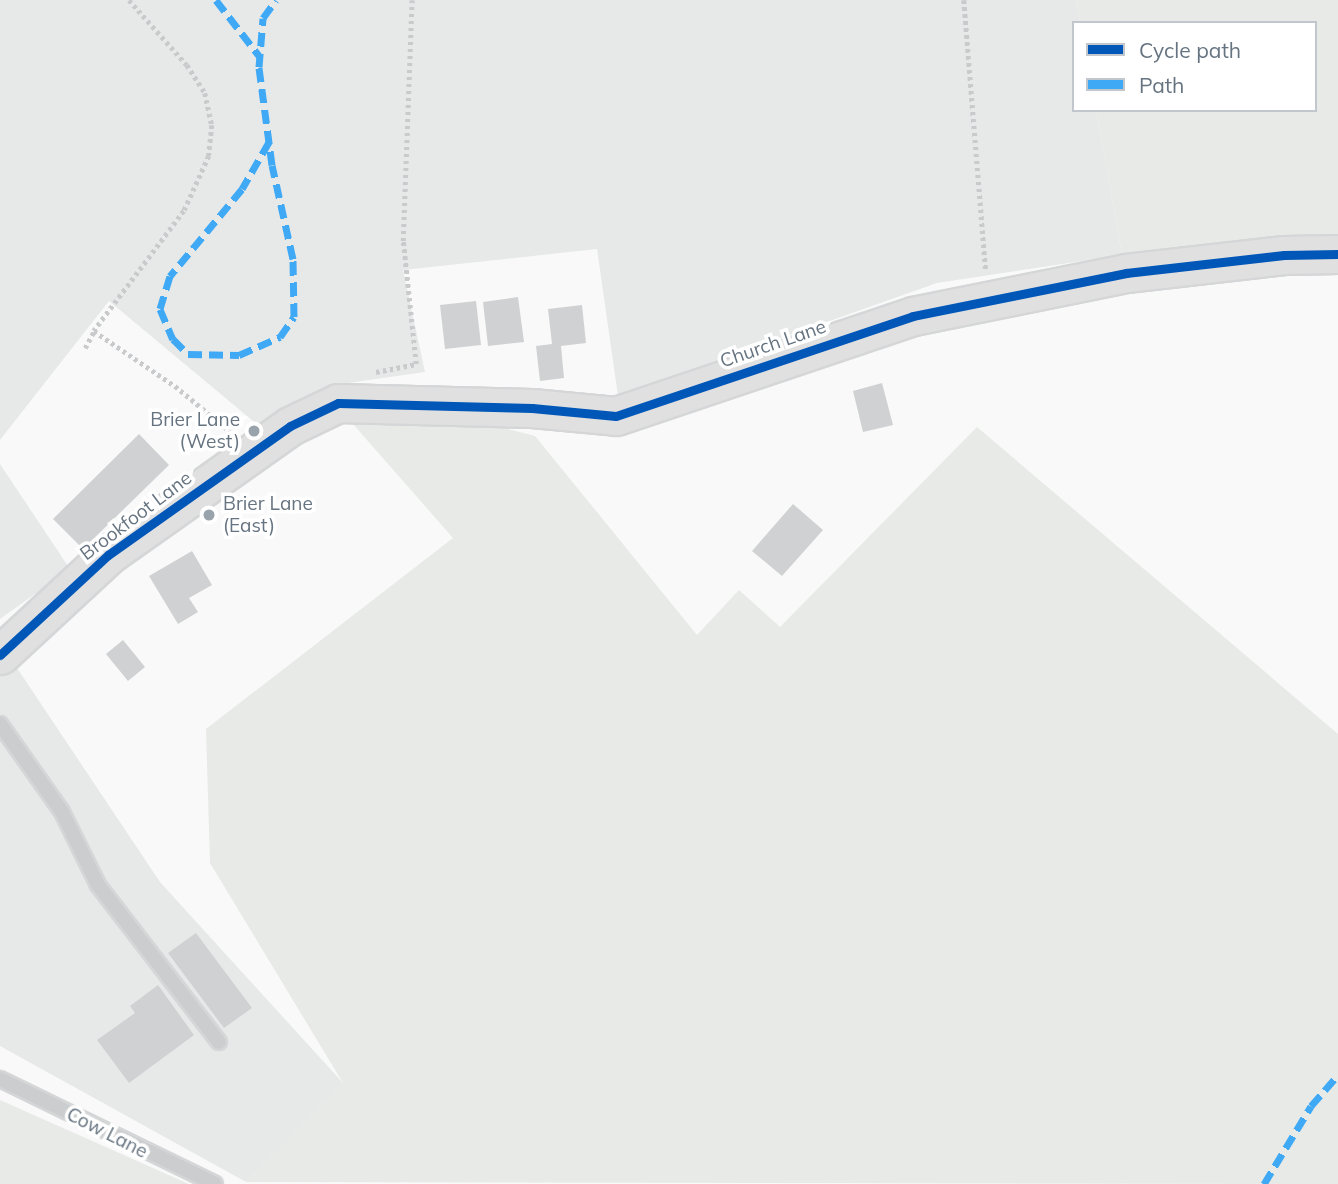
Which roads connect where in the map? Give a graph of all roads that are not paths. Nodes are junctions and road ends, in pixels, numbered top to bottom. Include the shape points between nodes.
1 (1338, 254) edge
2 (244, 458) joint
3 (0, 655) edge
4 (0, 724) edge
5 (219, 1042) dead end
6 (0, 1079) edge
7 (215, 1184) edge

1 - 2 street, Church Lane via 1284,255 1126,273 913,316 616,416 532,408 338,403 290,426
2 - 3 street, Brookfoot Lane via 108,555
4 - 5 lane via 62,813 98,886
6 - 7 lane, Cow Lane

